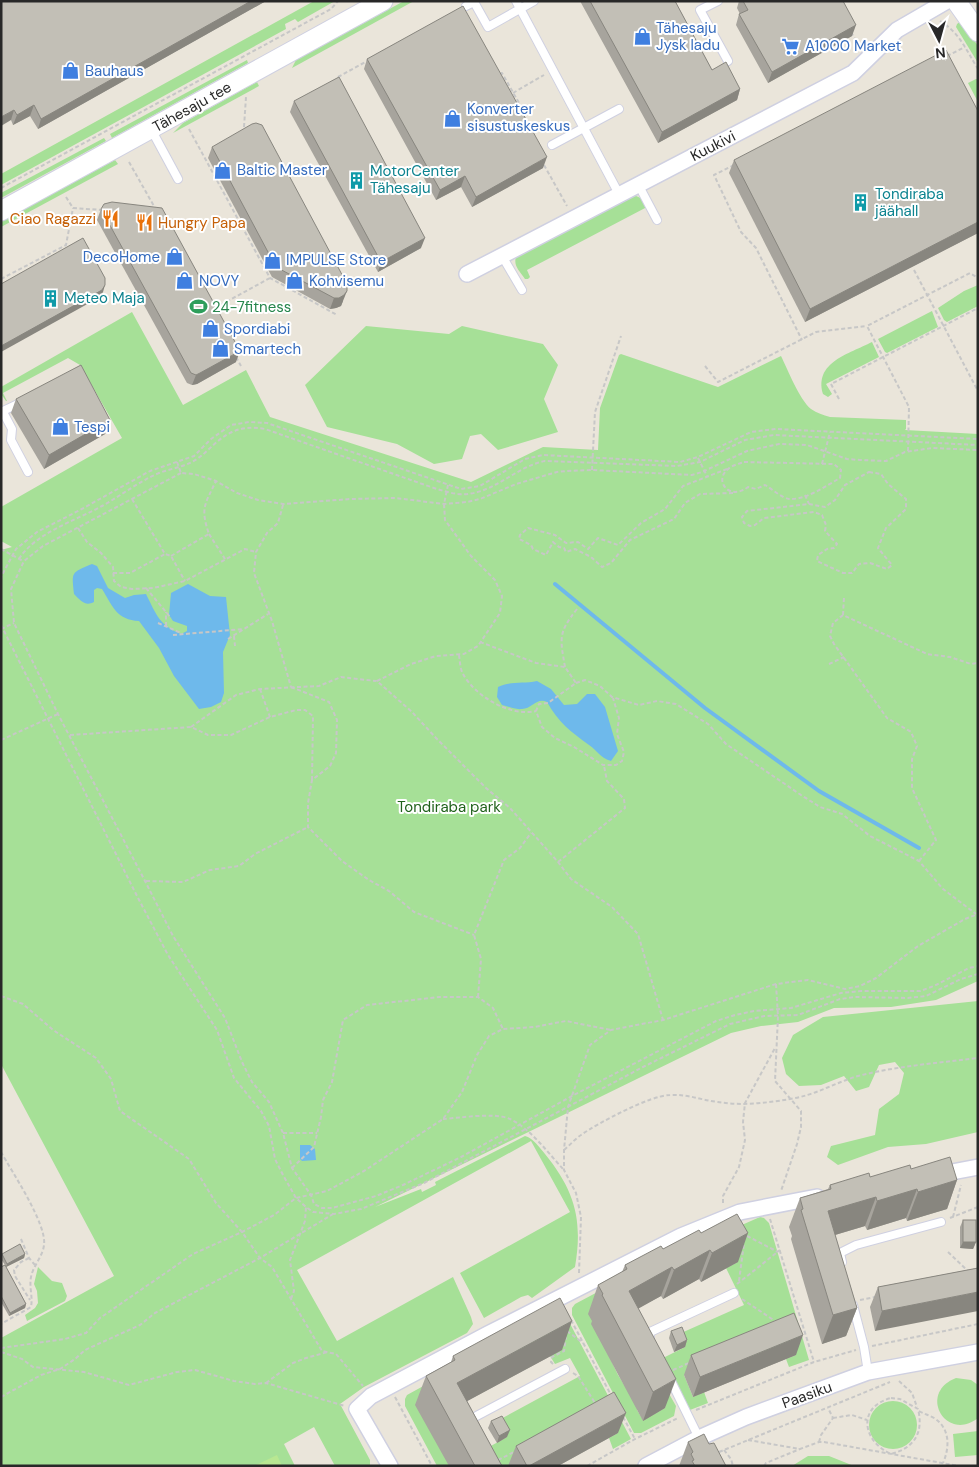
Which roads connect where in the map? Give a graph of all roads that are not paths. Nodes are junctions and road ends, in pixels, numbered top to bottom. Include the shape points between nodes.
1 (516, 1) edge
2 (534, 1) edge
3 (718, 1) edge
4 (947, 1) edge
5 (956, 1) edge
6 (371, 4) edge
7 (466, 6) dead end
8 (520, 9) junction
9 (978, 32) edge
10 (728, 61) edge
11 (619, 109) dead end
12 (584, 128) junction
13 (151, 129) junction
14 (552, 145) dead end
15 (178, 179) dead end
16 (638, 184) junction
17 (619, 194) junction
18 (1, 211) edge
19 (657, 220) dead end
20 (502, 256) junction
21 (467, 274) dead end
22 (522, 290) dead end
23 (29, 398) edge
24 (2, 412) edge
25 (28, 472) dead end
26 (978, 1167) edge
27 (920, 1178) edge
28 (833, 1194) edge
29 (941, 1222) road end
30 (844, 1270) edge
31 (734, 1294) road end
32 (851, 1298) edge
33 (655, 1349) edge
34 (978, 1352) edge
35 (564, 1369) dead end
36 (868, 1372) junction
37 (667, 1373) edge
38 (473, 1429) edge
39 (699, 1438) junction
40 (709, 1456) edge
41 (387, 1465) edge
42 (650, 1465) edge

1 - 8 lane
2 - 8 lane
3 - 10 lane via 700,10
4 - 16 street, Kuukivi via 897,30 853,73
5 - 9 street
6 - 13 street, Tähesaju tee
7 - 8 lane via 474,2 488,27
8 - 12 lane
11 - 12 lane
12 - 14 lane
12 - 17 lane
13 - 15 lane
13 - 18 street, Tähesaju tee
16 - 17 street, Kuukivi
16 - 19 lane
17 - 20 street, Kuukivi
20 - 21 street, Kuukivi
20 - 22 lane
23 - 24 lane
24 - 25 lane via 12,429 11,440
26 - 27 street
28 - 41 street via 740,1212 681,1236 371,1396 357,1409
29 - 30 lane via 856,1245 840,1253
31 - 33 lane via 648,1333
32 - 36 lane
34 - 36 street, Paasiku
35 - 38 lane via 469,1420
36 - 39 street, Paasiku
37 - 39 lane
39 - 40 street
39 - 42 street, Paasiku

